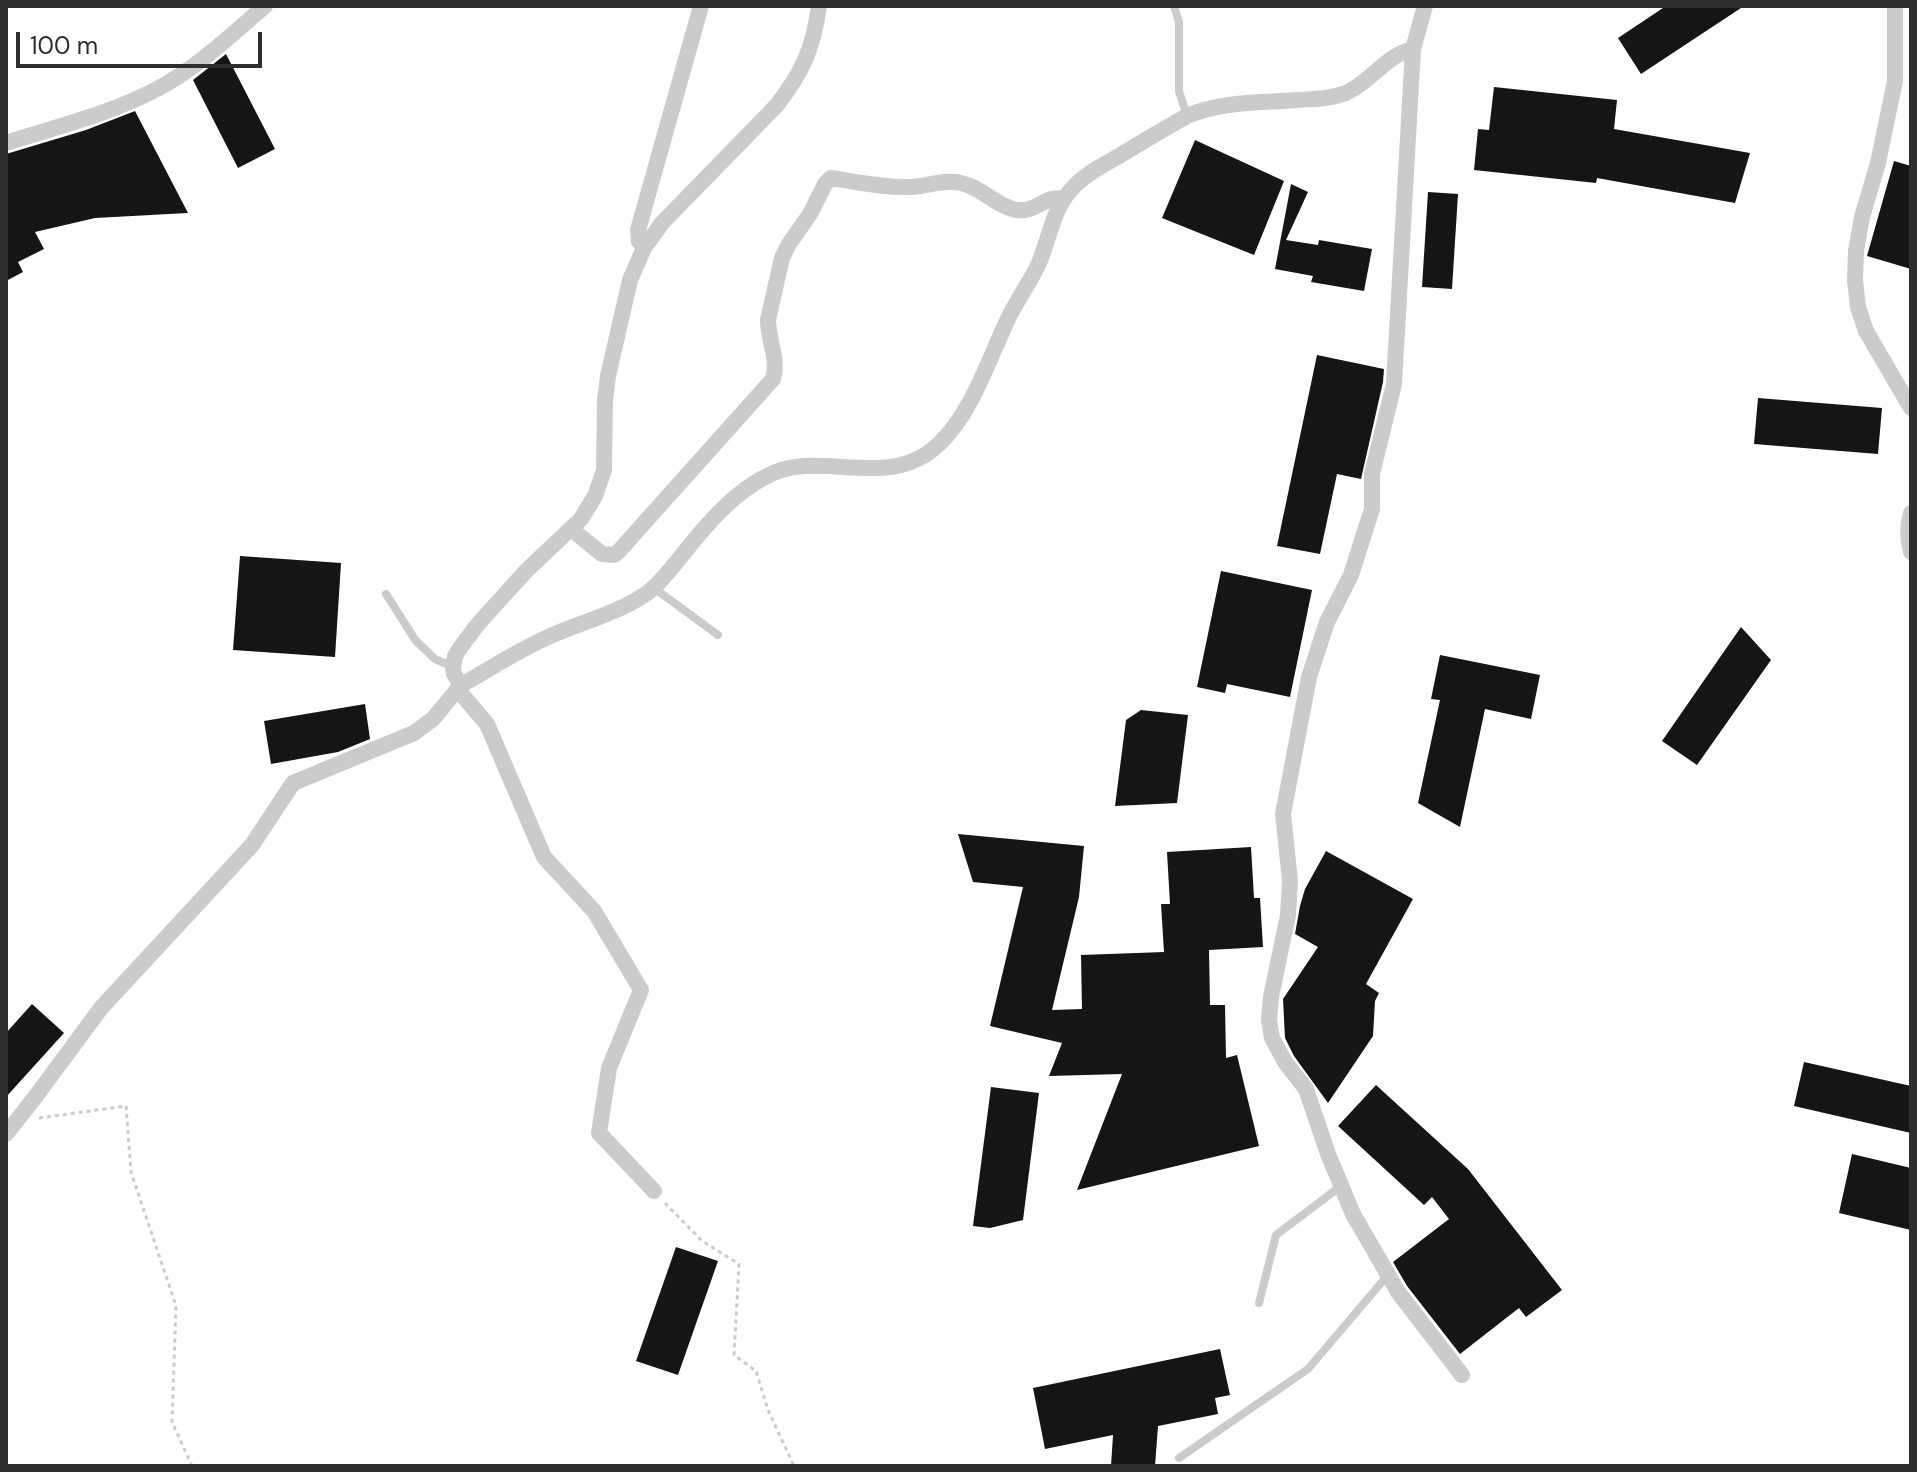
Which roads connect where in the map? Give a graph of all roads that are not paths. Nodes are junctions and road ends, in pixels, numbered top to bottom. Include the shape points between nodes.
1 (265, 6) edge
2 (701, 6) edge
3 (819, 6) edge
4 (1174, 6) edge
5 (1425, 6) edge
6 (1895, 6) edge
7 (1413, 49) junction
8 (1187, 116) junction
9 (6, 143) edge
10 (1063, 199) junction
11 (644, 248) junction
12 (1911, 408) edge
13 (1911, 513) edge
14 (571, 529) junction
15 (1911, 552) edge
16 (654, 588) junction
17 (386, 594) dead end
18 (718, 635) dead end
19 (453, 667) junction
20 (460, 687) junction
21 (11, 1127) edge
22 (1341, 1186) junction
23 (654, 1191) road end
24 (1388, 1275) junction
25 (1259, 1303) dead end
26 (1462, 1375) dead end
27 (1179, 1458) dead end

1 - 9 street via 158,89
2 - 11 street via 638,230
3 - 11 street via 815,37 788,90
4 - 8 lane via 1179,22 1179,91
5 - 7 street
6 - 12 street via 1895,81 1862,217 1855,280 1866,331
7 - 8 street via 1333,97 1225,105
7 - 22 street via 1394,384 1372,474 1372,509 1309,677 1283,814 1288,915 1269,1020 1272,1038 1306,1089
8 - 10 street via 1090,173
10 - 14 street via 1015,210 961,183 895,187 831,178 782,258 768,320 776,360 773,379 614,555 602,554
10 - 16 street via 982,378 938,445 897,467 795,466 765,476 706,525
11 - 14 street via 630,280 608,376 604,470 587,510
13 - 15 street
14 - 19 street via 478,624
16 - 18 lane
16 - 20 street via 545,638
17 - 19 lane via 416,641
19 - 20 street
20 - 21 street via 414,733 293,783 252,845 101,1008
20 - 23 street via 487,724 544,857 594,911 641,990 609,1068 599,1133
22 - 24 street
22 - 25 lane via 1276,1235
24 - 26 street
24 - 27 lane via 1308,1369

